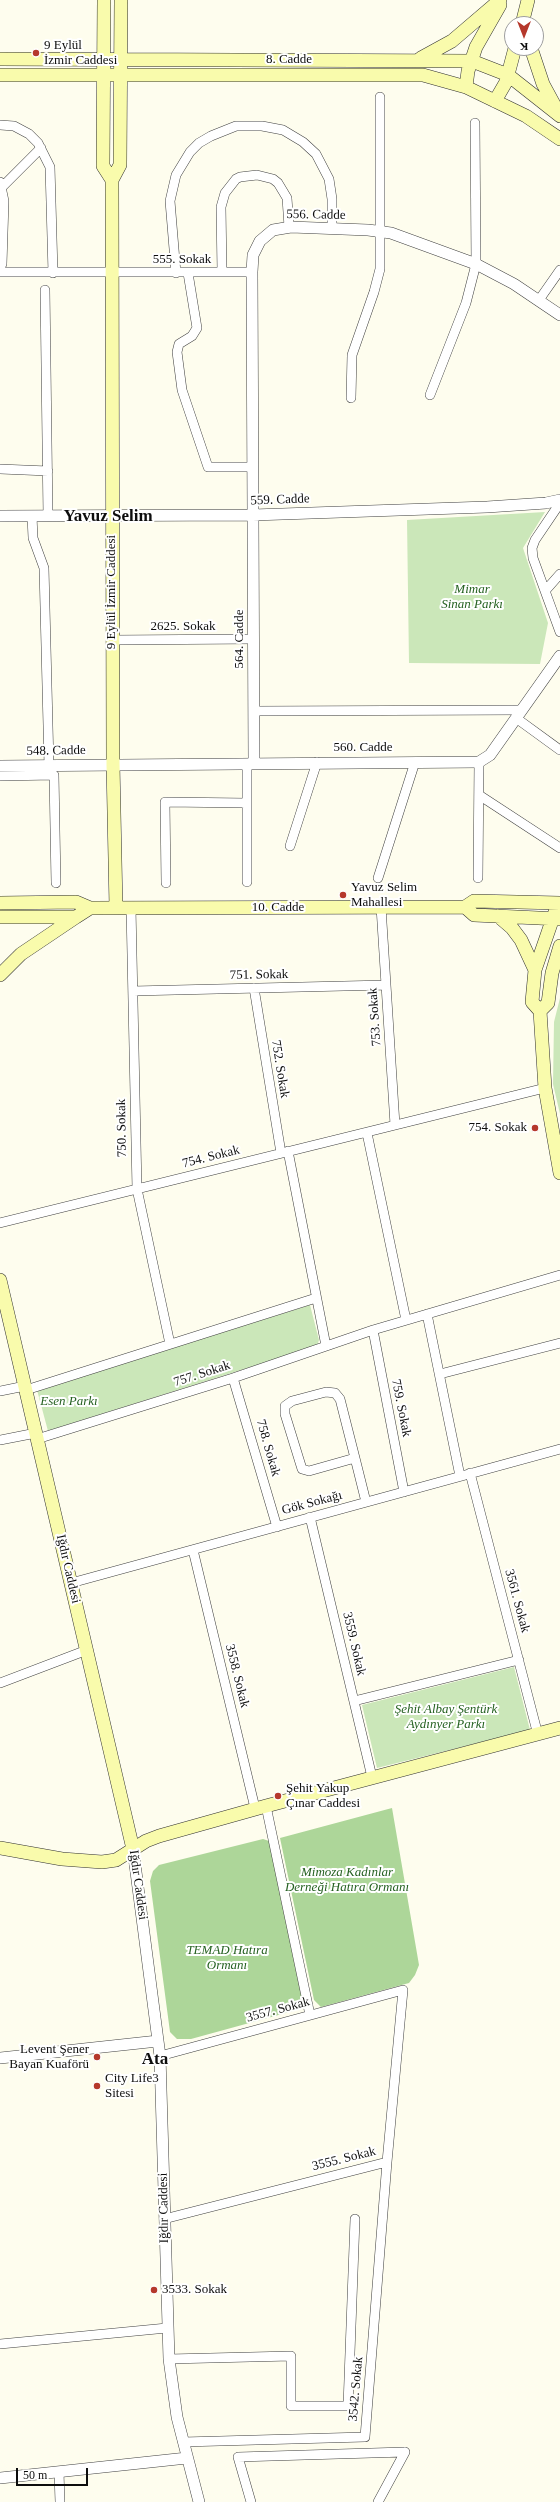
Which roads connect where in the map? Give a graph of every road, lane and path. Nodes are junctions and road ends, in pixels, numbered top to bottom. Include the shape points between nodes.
1 (104, 0) edge
2 (121, 0) edge
3 (501, 0) edge
4 (528, 1) edge
5 (524, 16) edge
6 (529, 16) edge
7 (513, 56) edge
8 (534, 56) edge
9 (104, 58) junction
10 (120, 58) junction
11 (0, 59) edge
12 (410, 60) junction
13 (472, 61) junction
14 (104, 74) junction
15 (120, 74) junction
16 (0, 75) edge
17 (508, 75) junction
18 (466, 87) junction
19 (380, 97) dead end
20 (495, 101) junction
21 (560, 115) edge
22 (476, 123) dead end
23 (0, 125) edge
24 (560, 139) edge
25 (41, 148) junction
26 (112, 180) junction
27 (1, 186) edge
28 (2, 211) edge
29 (289, 227) junction
30 (332, 228) junction
31 (380, 231) junction
32 (476, 264) junction
33 (1, 268) edge
34 (560, 270) edge
35 (53, 272) junction
36 (176, 272) junction
37 (188, 272) junction
38 (222, 272) junction
39 (252, 272) junction
40 (112, 273) junction
41 (45, 290) dead end
42 (539, 300) junction
43 (560, 315) edge
44 (430, 395) dead end
45 (350, 398) dead end
46 (253, 467) junction
47 (0, 469) edge
48 (48, 471) junction
49 (560, 500) edge
50 (560, 503) edge
51 (253, 515) junction
52 (0, 516) edge
53 (32, 516) junction
54 (48, 516) junction
55 (112, 516) junction
56 (560, 574) edge
57 (545, 590) junction
58 (560, 632) edge
59 (254, 639) junction
60 (112, 640) junction
61 (560, 656) edge
62 (254, 711) junction
63 (519, 714) junction
64 (560, 750) edge
65 (317, 762) junction
66 (415, 762) junction
67 (479, 762) junction
68 (251, 763) junction
69 (113, 764) junction
70 (49, 765) junction
71 (0, 766) edge
72 (0, 776) edge
73 (479, 795) junction
74 (247, 803) junction
75 (290, 846) dead end
76 (560, 848) edge
77 (378, 878) dead end
78 (478, 878) dead end
79 (247, 882) dead end
80 (56, 883) dead end
81 (166, 883) dead end
82 (560, 902) edge
83 (0, 903) edge
84 (466, 907) junction
85 (90, 908) junction
86 (116, 908) junction
87 (131, 908) junction
88 (381, 908) junction
89 (498, 916) junction
90 (0, 917) edge
91 (76, 917) junction
92 (556, 919) edge
93 (560, 946) edge
94 (535, 970) junction
95 (0, 975) edge
96 (386, 985) junction
97 (254, 988) junction
98 (133, 992) junction
99 (540, 1011) junction
100 (545, 1088) junction
101 (395, 1125) junction
102 (367, 1133) junction
103 (557, 1135) edge
104 (284, 1152) junction
105 (560, 1173) edge
106 (137, 1189) junction
107 (0, 1223) edge
108 (560, 1275) edge
109 (0, 1280) edge
110 (316, 1298) junction
111 (426, 1314) junction
112 (406, 1320) junction
113 (373, 1330) junction
114 (560, 1343) edge
115 (170, 1344) junction
116 (326, 1346) junction
117 (440, 1374) junction
118 (233, 1378) junction
119 (25, 1388) junction
120 (0, 1391) edge
121 (37, 1436) junction
122 (0, 1440) edge
123 (560, 1449) edge
124 (355, 1458) junction
125 (470, 1473) junction
126 (460, 1476) junction
127 (404, 1492) junction
128 (366, 1502) junction
129 (310, 1517) junction
130 (277, 1527) junction
131 (193, 1550) junction
132 (71, 1583) junction
133 (87, 1650) junction
134 (519, 1660) junction
135 (0, 1683) edge
136 (354, 1701) junction
137 (560, 1728) edge
138 (538, 1734) junction
139 (372, 1777) junction
140 (260, 1807) junction
141 (0, 1848) edge
142 (133, 1849) junction
143 (403, 1990) joint
144 (310, 2015) junction
145 (158, 2041) junction
146 (160, 2056) junction
147 (0, 2058) edge
148 (387, 2162) junction
149 (164, 2218) junction
150 (355, 2220) dead end
151 (167, 2328) junction
152 (0, 2344) edge
153 (169, 2359) junction
154 (276, 2440) junction
155 (183, 2442) junction
156 (276, 2456) junction
157 (187, 2458) junction
158 (59, 2472) junction
159 (0, 2478) edge
160 (60, 2502) edge
161 (199, 2502) edge
162 (251, 2502) edge
163 (378, 2502) edge

1 - 9 main road, 9 Eylül İzmir Caddesi
2 - 10 main road, 9 Eylül İzmir Caddesi
3 - 12 main road via 452,41 430,55
3 - 13 main road via 476,47
4 - 5 main road
4 - 6 main road
7 - 17 main road
8 - 21 main road via 543,84
9 - 10 main road, 8. Cadde
9 - 11 main road, 8. Cadde
9 - 14 main road, 9 Eylül İzmir Caddesi
10 - 12 main road, 8. Cadde
10 - 15 main road, 9 Eylül İzmir Caddesi
12 - 13 main road, 8. Cadde
13 - 17 main road, 8. Cadde
13 - 18 main road
14 - 15 main road, 8. Cadde
14 - 16 main road, 8. Cadde
14 - 26 main road, 9 Eylül İzmir Caddesi via 103,166
15 - 18 main road, 8. Cadde via 411,75 436,77
15 - 26 main road, 9 Eylül İzmir Caddesi via 120,165
17 - 20 main road
17 - 21 main road, 8. Cadde
18 - 20 main road, 8. Cadde
19 - 31 street
20 - 24 main road, 8. Cadde via 526,116
22 - 32 street
23 - 25 street via 24,130
25 - 27 street
25 - 35 street via 50,167 52,179
26 - 40 main road, 9 Eylül İzmir Caddesi
27 - 28 street
28 - 33 street
29 - 30 street, 556. Cadde
29 - 38 street via 287,198 278,183 257,175 236,179 228,188 222,203
29 - 39 street, 556. Cadde via 273,230 260,241 253,255
30 - 31 street, 556. Cadde
30 - 36 street via 329,179 316,154 303,142 283,130 262,126 236,126 199,143 190,152 176,175 170,201
31 - 32 street, 556. Cadde
31 - 45 street via 378,281 352,355
32 - 42 street, 556. Cadde
32 - 44 street via 466,303
33 - 35 street, 555. Sokak
34 - 42 street
35 - 40 street, 555. Sokak
36 - 37 street, 555. Sokak
36 - 40 street, 555. Sokak
37 - 38 street, 555. Sokak
37 - 46 street via 197,328 192,336 179,344 177,352 182,390 196,432 208,467
38 - 39 street, 555. Sokak
39 - 46 street, 556. Cadde
40 - 55 main road, 9 Eylül İzmir Caddesi
41 - 48 street
42 - 43 street, 556. Cadde
46 - 51 street, 556. Cadde
47 - 48 street
48 - 54 street
49 - 51 street, 559. Cadde via 487,507
50 - 57 street via 532,548 533,558
51 - 55 street, 559. Cadde
51 - 59 street, 564. Cadde
52 - 53 street, 559. Cadde
53 - 54 street, 559. Cadde
53 - 70 street via 33,538 44,568
54 - 55 street, 559. Cadde
55 - 60 main road, 9 Eylül İzmir Caddesi
56 - 57 street
57 - 58 street
59 - 60 street, 2625. Sokak
59 - 62 street, 564. Cadde
60 - 69 main road, 9 Eylül İzmir Caddesi
61 - 63 street
62 - 63 street
62 - 68 street, 564. Cadde
63 - 64 street
63 - 67 street via 490,755
65 - 66 street, 560. Cadde
65 - 68 street, 560. Cadde
65 - 75 street
66 - 67 street, 560. Cadde
66 - 77 street
67 - 73 street
68 - 69 street, 560. Cadde
68 - 74 street
69 - 70 street, 548. Cadde
69 - 86 main road, 9 Eylül İzmir Caddesi
70 - 71 street, 548. Cadde
72 - 80 street via 54,775
73 - 76 street
73 - 78 street
74 - 79 street
74 - 81 street via 165,802
82 - 84 main road, 10. Cadde via 474,901
82 - 92 main road
83 - 85 main road, 10. Cadde via 76,902
84 - 88 main road, 10. Cadde
84 - 89 main road, 10. Cadde via 474,915
85 - 86 main road, 10. Cadde
85 - 91 main road
86 - 87 main road, 10. Cadde
87 - 88 main road, 10. Cadde
87 - 98 street, 750. Sokak
88 - 96 street, 753. Sokak
89 - 92 main road, 10. Cadde
89 - 94 main road via 521,940
90 - 91 main road
91 - 95 main road via 21,954
92 - 94 main road
93 - 99 main road via 552,973 548,1003
94 - 99 main road via 532,1002
96 - 97 street, 751. Sokak
96 - 101 street, 753. Sokak
97 - 98 street, 751. Sokak
97 - 104 street, 752. Sokak
98 - 106 street, 750. Sokak
99 - 100 main road
100 - 101 street, 754. Sokak
100 - 103 main road
101 - 102 street, 754. Sokak
102 - 104 street, 754. Sokak
102 - 112 street
103 - 105 main road
104 - 106 street, 754. Sokak
104 - 110 street, 752. Sokak
106 - 107 street, 754. Sokak
106 - 115 street, 750. Sokak
108 - 111 street, 757. Sokak
109 - 119 main road, Iğdır Caddesi
110 - 115 street
110 - 116 street, 752. Sokak
111 - 112 street, 757. Sokak
111 - 117 street
112 - 113 street, 757. Sokak
113 - 116 street, 757. Sokak
113 - 127 street, 759. Sokak
114 - 117 street
115 - 119 street
116 - 118 street, 757. Sokak
117 - 126 street
118 - 121 street, 757. Sokak
118 - 130 street, 758. Sokak
119 - 120 street
119 - 121 main road, Iğdır Caddesi
121 - 122 street, 757. Sokak
121 - 132 main road, Iğdır Caddesi
123 - 125 street, Gök Sokağı
124 - 124 street via 340,1399 336,1393 315,1395 292,1401 285,1406 285,1414 302,1469 309,1471
124 - 128 street
125 - 126 street, Gök Sokağı
125 - 134 street, 3561. Sokak
126 - 127 street, Gök Sokağı
127 - 128 street, Gök Sokağı
128 - 129 street, Gök Sokağı
129 - 130 street, Gök Sokağı
129 - 136 street, 3559. Sokak
130 - 131 street, Gök Sokağı
131 - 132 street, Gök Sokağı
131 - 140 street, 3558. Sokak
132 - 133 main road, Iğdır Caddesi
133 - 135 street
133 - 142 main road, Iğdır Caddesi
134 - 136 street
134 - 138 street, 3561. Sokak
136 - 139 street, 3559. Sokak
137 - 138 main road
138 - 139 main road
139 - 140 main road
140 - 142 main road via 158,1836
140 - 144 street, 3558. Sokak
141 - 142 main road via 62,1859 102,1862 116,1860
142 - 145 street, Iğdır Caddesi
143 - 144 street, 3557. Sokak
143 - 148 street, 3555. Sokak
144 - 146 street, 3557. Sokak
145 - 146 street, Iğdır Caddesi
145 - 147 street
146 - 149 street, Iğdır Caddesi
148 - 149 street, 3555. Sokak
148 - 154 street, 3542. Sokak via 365,2437
149 - 151 street, Iğdır Caddesi
150 - 153 street via 348,2406 291,2406 292,2356
151 - 152 street
151 - 153 street, Iğdır Caddesi
153 - 155 street, Iğdır Caddesi
154 - 155 street, 3542. Sokak
154 - 156 street
155 - 157 street, Iğdır Caddesi
156 - 162 street via 238,2457
156 - 163 street via 405,2452
157 - 158 street
157 - 161 street, Iğdır Caddesi
158 - 159 street
158 - 160 street

